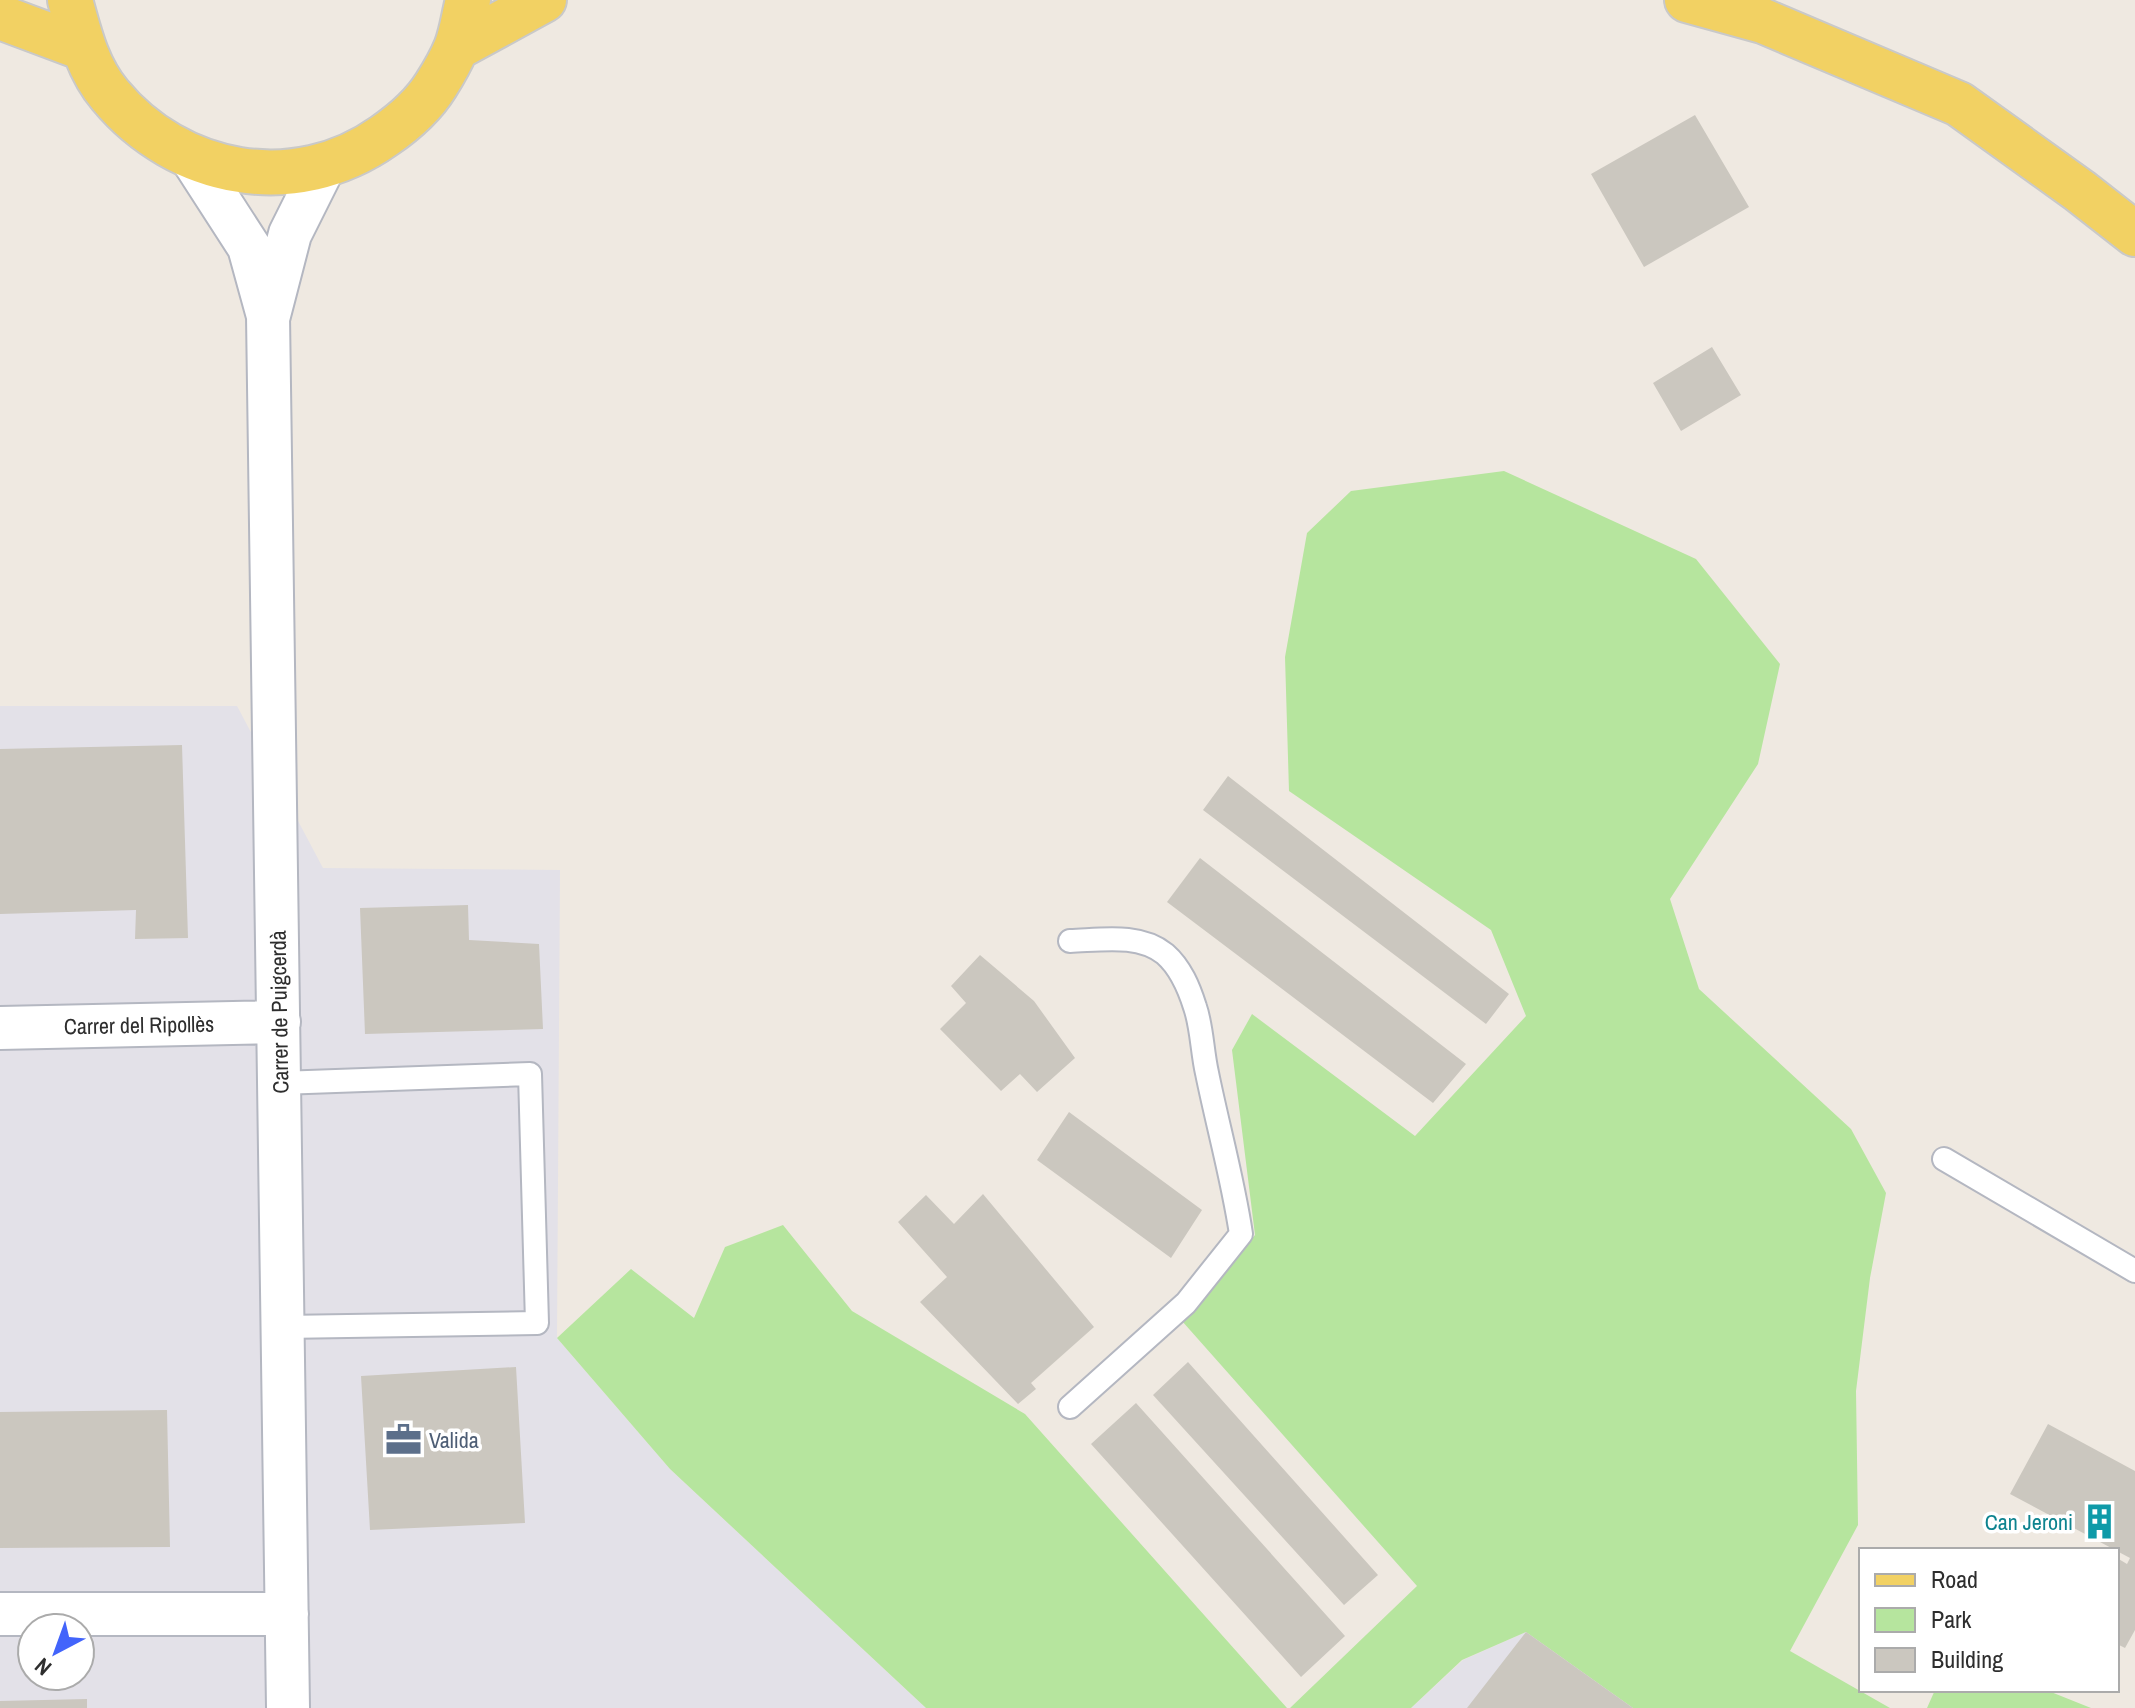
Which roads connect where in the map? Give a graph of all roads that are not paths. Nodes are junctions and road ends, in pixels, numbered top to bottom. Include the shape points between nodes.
1 (70, 0) edge
2 (468, 0) edge
3 (544, 0) edge
4 (1687, 0) edge
5 (0, 17) edge
6 (83, 48) junction
7 (456, 48) junction
8 (191, 157) junction
9 (324, 166) junction
10 (2135, 234) edge
11 (268, 316) junction
12 (1070, 941) dead end
13 (279, 1022) junction
14 (0, 1028) edge
15 (280, 1083) junction
16 (1944, 1159) dead end
17 (2135, 1271) edge
18 (283, 1327) junction
19 (1070, 1407) dead end
20 (0, 1614) edge
21 (287, 1614) junction
22 (288, 1708) edge

1 - 6 main road
2 - 7 main road
3 - 7 main road
4 - 10 main road via 1763,21 1959,104
5 - 6 main road
6 - 8 main road via 118,103 146,131
7 - 9 main road via 435,88 404,122 367,149
8 - 9 main road via 234,170 280,173
8 - 11 street, Carrer de Puigcerdà via 249,247
9 - 11 street, Carrer de Puigcerdà via 290,234
11 - 13 street, Carrer de Puigcerdà
12 - 19 lane via 1141,943 1164,954 1184,977 1197,1011 1241,1234 1186,1303
13 - 14 street, Carrer del Ripollès
13 - 15 street, Carrer de Puigcerdà
15 - 18 street, Carrer de Puigcerdà
15 - 18 lane via 530,1074 537,1323
16 - 17 lane
18 - 21 street, Carrer de Puigcerdà
20 - 21 street
21 - 22 street, Carrer de Puigcerdà

